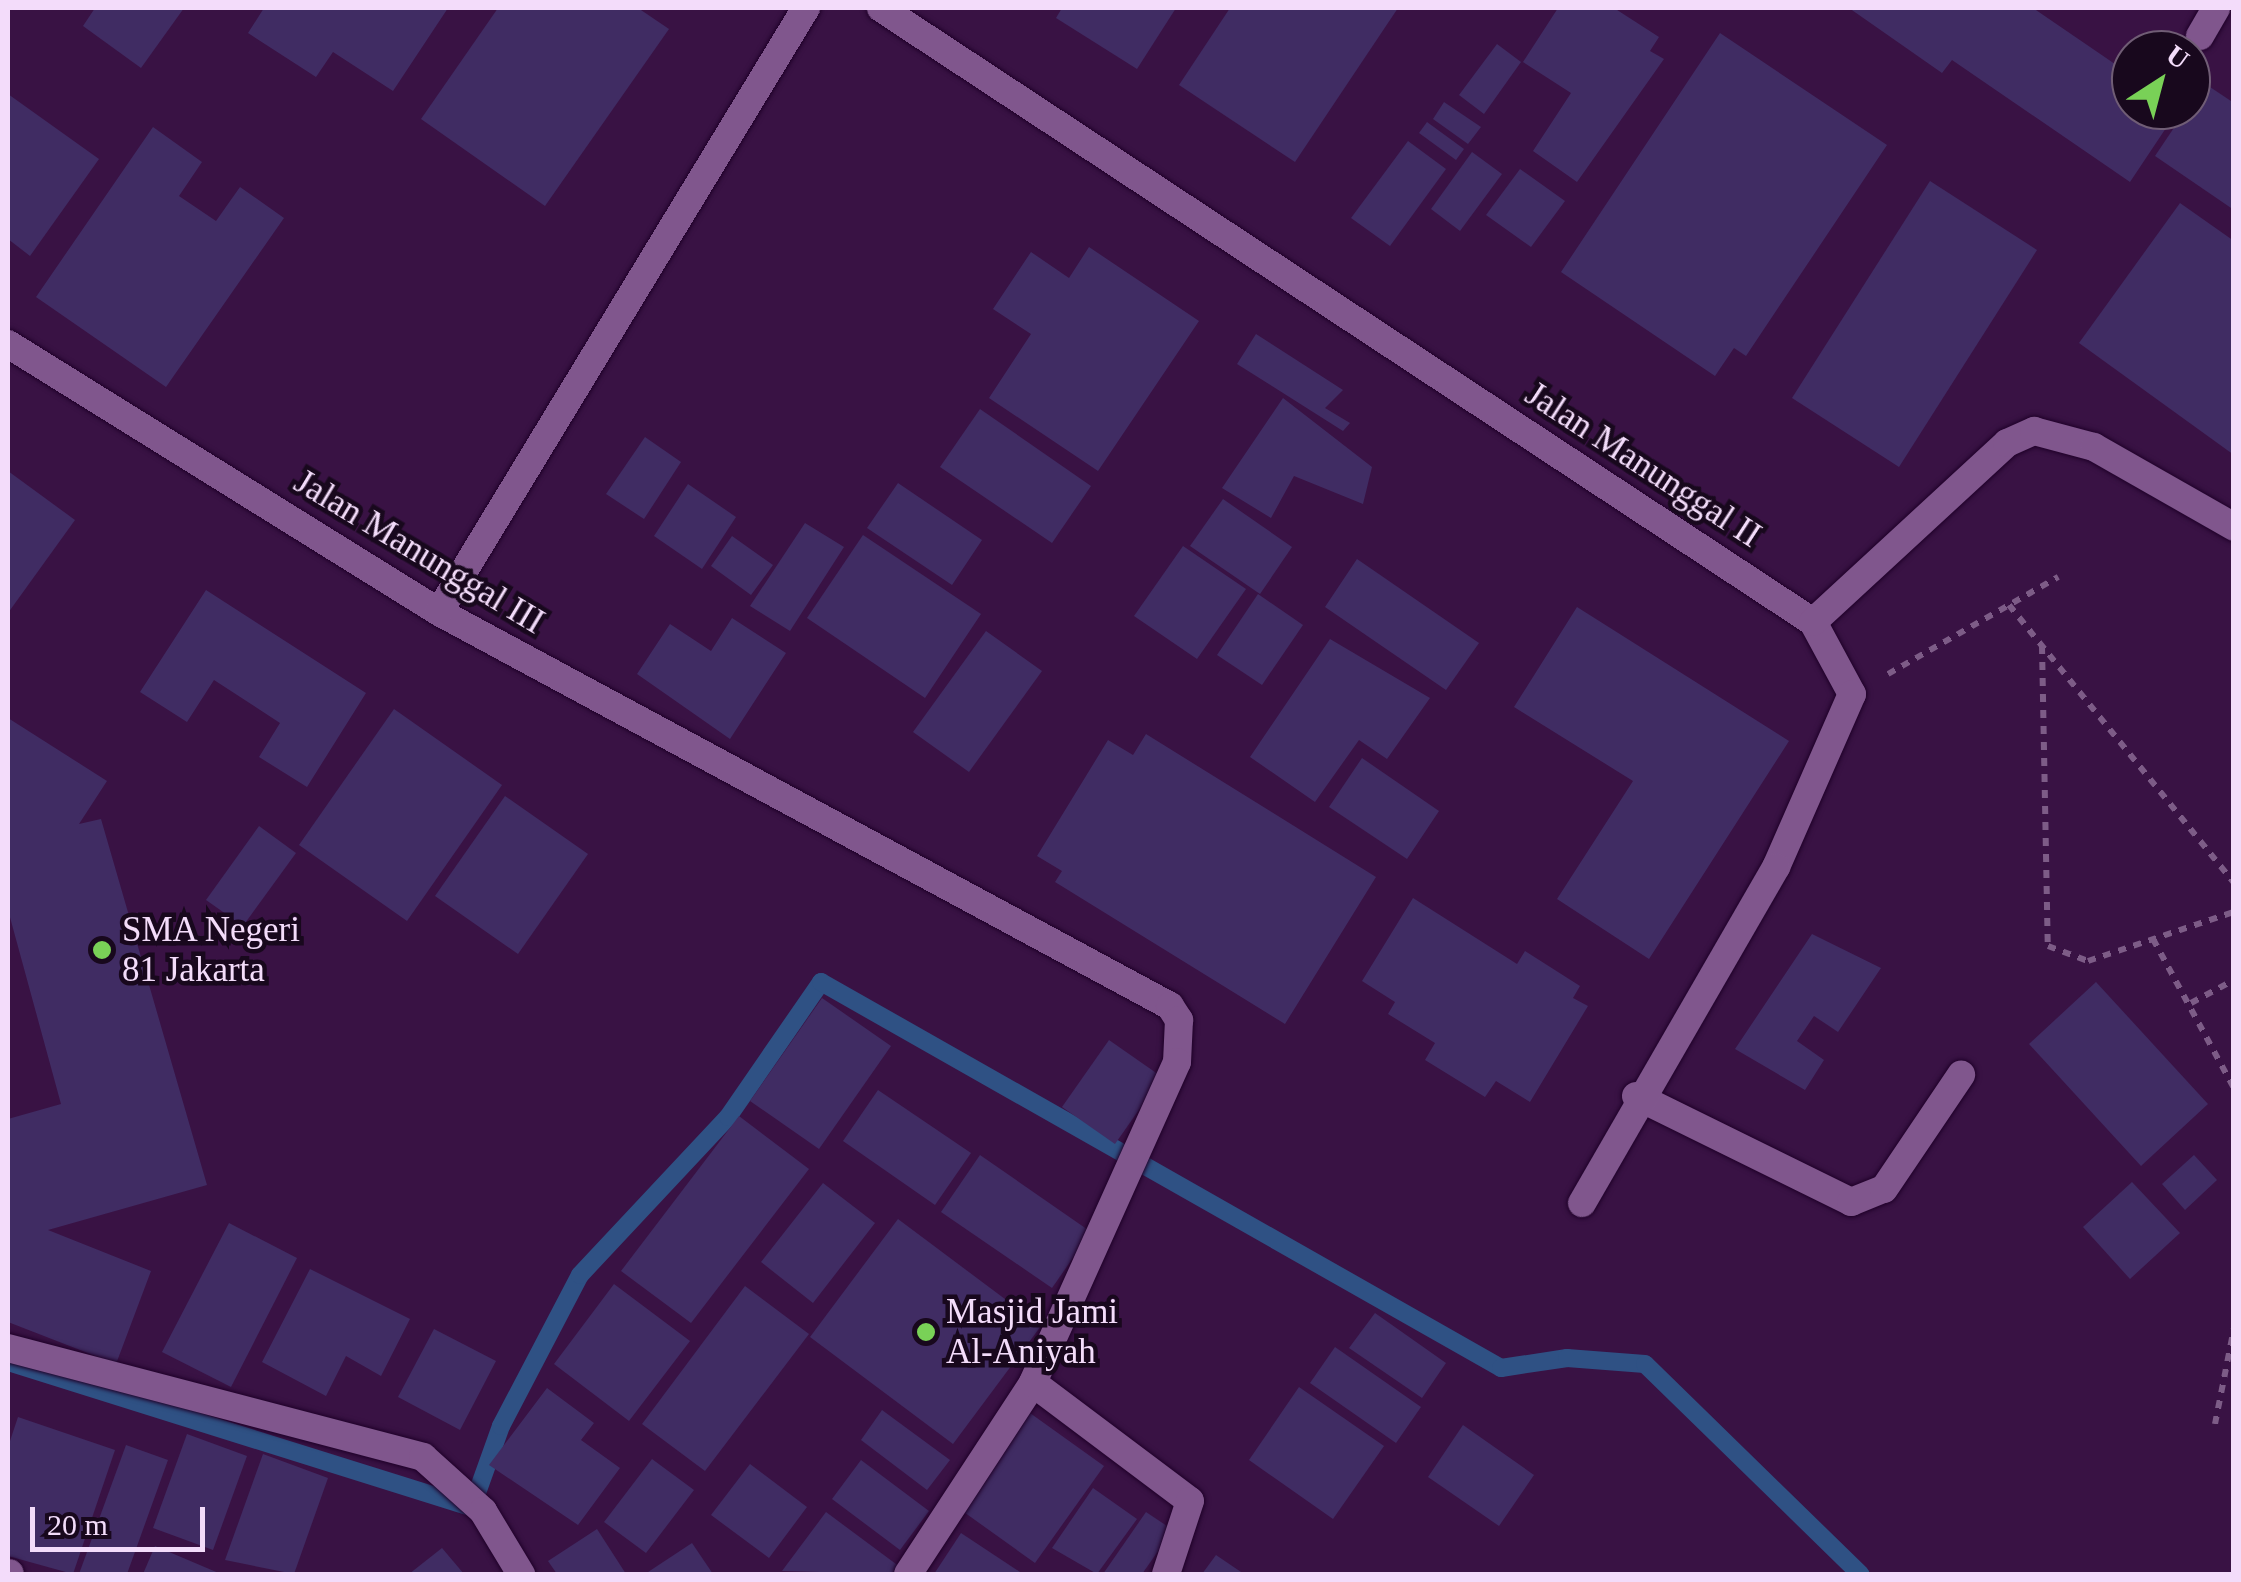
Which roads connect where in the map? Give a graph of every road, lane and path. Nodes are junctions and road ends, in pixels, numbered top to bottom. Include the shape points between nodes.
1 (806, 8) edge
2 (880, 8) edge
3 (2216, 8) edge
4 (2203, 30) edge
5 (8, 344) edge
6 (2234, 527) edge
7 (2058, 577) dead end
8 (2009, 605) junction
9 (439, 612) junction
10 (1814, 622) junction
11 (2042, 646) junction
12 (1852, 694) junction
13 (2234, 883) edge
14 (2234, 912) edge
15 (2153, 939) junction
16 (2234, 980) edge
17 (2191, 1002) junction
18 (1962, 1075) dead end
19 (2234, 1088) edge
20 (1636, 1096) junction
21 (1582, 1203) dead end
22 (2234, 1328) edge
23 (8, 1348) edge
24 (1033, 1384) junction
25 (2215, 1424) dead end
26 (522, 1574) edge
27 (908, 1574) edge
28 (1166, 1574) edge

1 - 9 street
2 - 10 street, Jalan Manunggal II
3 - 4 street
5 - 9 street, Jalan Manunggal III
6 - 10 street via 2094,447 2034,431 2006,443
7 - 8 path
8 - 11 path
8 - 12 path
9 - 24 street, Jalan Manunggal III via 1170,1006 1179,1020 1177,1062
10 - 12 street, Jalan Manunggal II
11 - 13 path
11 - 15 path via 2048,946 2088,961
12 - 20 street via 1776,867
14 - 15 path
15 - 17 path
16 - 17 path
17 - 19 path
18 - 20 street via 1884,1190 1851,1202
20 - 21 street
22 - 25 path
23 - 26 street via 444,1470 483,1510
24 - 27 street
24 - 28 street via 1190,1501

